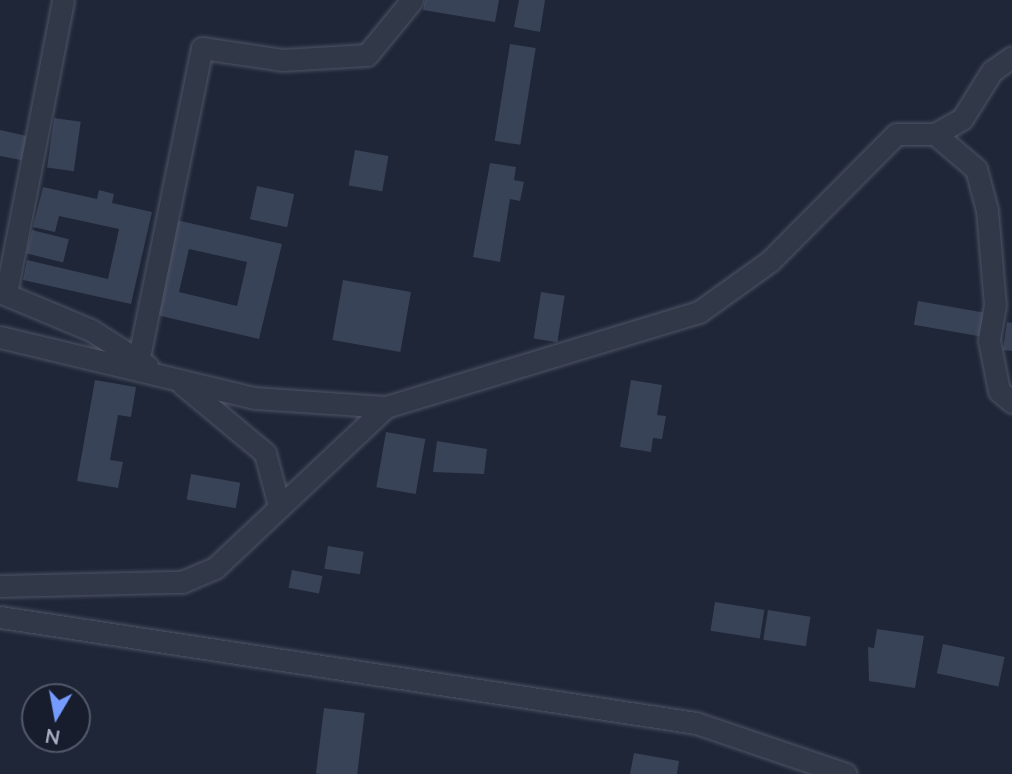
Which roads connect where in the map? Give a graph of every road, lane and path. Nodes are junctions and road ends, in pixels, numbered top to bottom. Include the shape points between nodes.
1 (63, 0) edge
2 (412, 0) edge
3 (1012, 57) edge
4 (935, 134) junction
5 (3, 293) edge
6 (0, 337) edge
7 (138, 362) junction
8 (178, 381) junction
9 (1012, 402) edge
10 (386, 407) junction
11 (279, 506) junction
12 (0, 586) edge
13 (0, 617) edge
14 (846, 774) edge

1 - 5 street
2 - 7 street via 367,55 282,60 202,48
3 - 4 street via 992,71 962,119
4 - 9 street via 976,169 995,305 989,340 999,391
4 - 10 street via 896,134 771,261 699,312
5 - 7 street via 91,330
6 - 8 street
7 - 8 street
8 - 10 street via 255,398
8 - 11 street via 265,453
10 - 11 street
11 - 12 street via 215,568 181,582
13 - 14 street via 696,723

